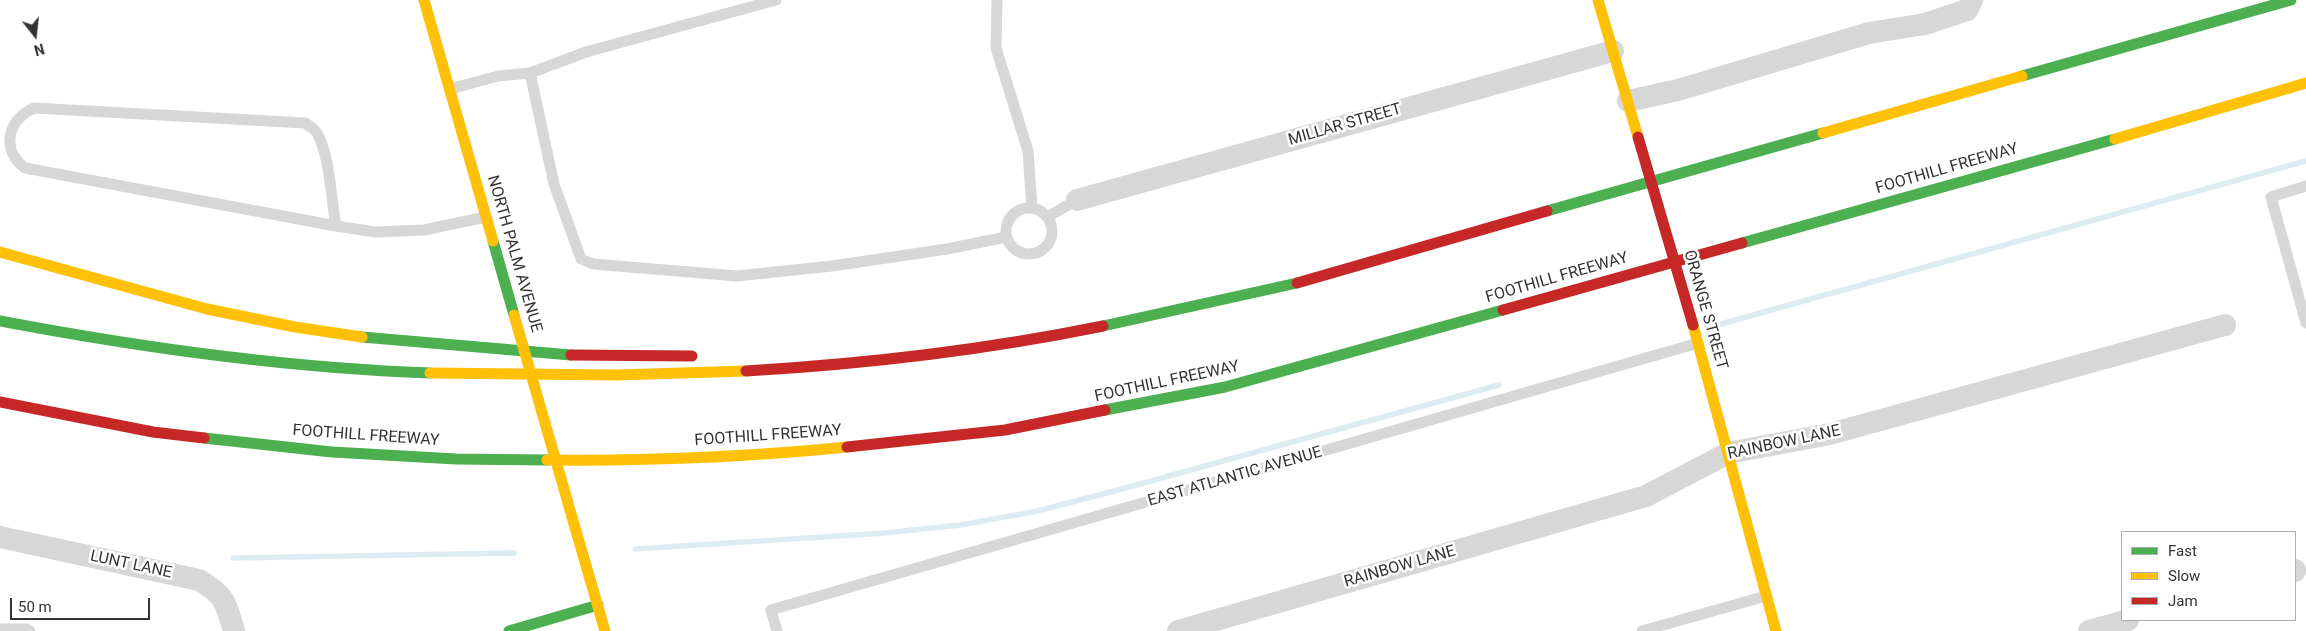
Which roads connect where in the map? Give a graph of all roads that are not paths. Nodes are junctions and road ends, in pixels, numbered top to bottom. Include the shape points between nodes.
1 (424, 0) edge
2 (776, 0) edge
3 (997, 0) edge
4 (1598, 0) edge
5 (1972, 0) edge
6 (2291, 0) edge
7 (1613, 50) junction
8 (530, 73) junction
9 (2306, 83) edge
10 (450, 89) junction
11 (1628, 101) junction
12 (2306, 186) edge
13 (1077, 200) joint
14 (1032, 208) junction
15 (1047, 217) junction
16 (486, 218) junction
17 (336, 226) junction
18 (1006, 236) junction
19 (0, 252) edge
20 (0, 321) edge
21 (2306, 323) edge
22 (2225, 325) dead end
23 (1698, 343) junction
24 (971, 348) junction
25 (822, 353) dead end
26 (703, 356) dead end
27 (0, 402) edge
28 (0, 414) edge
29 (153, 432) junction
30 (1728, 453) junction
31 (0, 537) edge
32 (1766, 596) junction
33 (598, 606) junction
34 (2124, 621) edge
35 (0, 629) edge
36 (30, 631) edge
37 (234, 631) edge
38 (509, 631) edge
39 (605, 631) edge
40 (777, 631) edge
41 (1178, 631) edge
42 (1642, 631) edge
43 (1776, 631) edge
44 (2089, 631) edge

1 - 10 main road, NORTH PALM AVENUE
2 - 8 lane via 586,52
3 - 14 lane via 996,48 1028,151
4 - 7 main road, ORANGE STREET
5 - 11 street via 1967,10 1925,24 1869,33 1678,90
6 - 24 main road via 1281,287 1073,332
7 - 11 main road, ORANGE STREET
7 - 13 street, MILLAR STREET
8 - 10 lane via 498,76
8 - 18 lane via 554,184 581,259 593,264 737,276 947,249
9 - 29 main road, FOOTHILL FREEWAY via 2024,165 1225,387 1005,430 785,453 614,461 456,459 342,453
10 - 16 main road, NORTH PALM AVENUE
11 - 23 main road, ORANGE STREET, bridge
12 - 21 lane via 2270,197
13 - 15 lane
14 - 15 lane
14 - 18 lane via 1017,210 1011,215 1005,229
15 - 18 lane via 1051,223 1051,238 1048,245 1035,253 1020,253
16 - 17 lane via 424,230 375,232
16 - 33 main road, NORTH PALM AVENUE, bridge
17 - 17 lane via 24,168 16,162 10,149 12,125 34,108 305,123 318,134 325,157
19 - 26 main road via 207,309 295,327 385,340 567,355
20 - 24 main road via 94,339 265,362 448,374 648,376 845,363
22 - 30 street, RAINBOW LANE via 1830,434
23 - 30 main road, ORANGE STREET
23 - 40 lane, EAST ATLANTIC AVENUE via 771,610
24 - 25 main road
27 - 29 main road, FOOTHILL FREEWAY
28 - 29 main road
30 - 32 main road, ORANGE STREET
30 - 41 street, RAINBOW LANE via 1646,496
31 - 37 street, LUNT LANE via 199,580 216,590 225,603
32 - 42 lane
32 - 43 main road, ORANGE STREET
33 - 38 main road
33 - 39 main road, NORTH PALM AVENUE
34 - 44 street
35 - 36 lane

